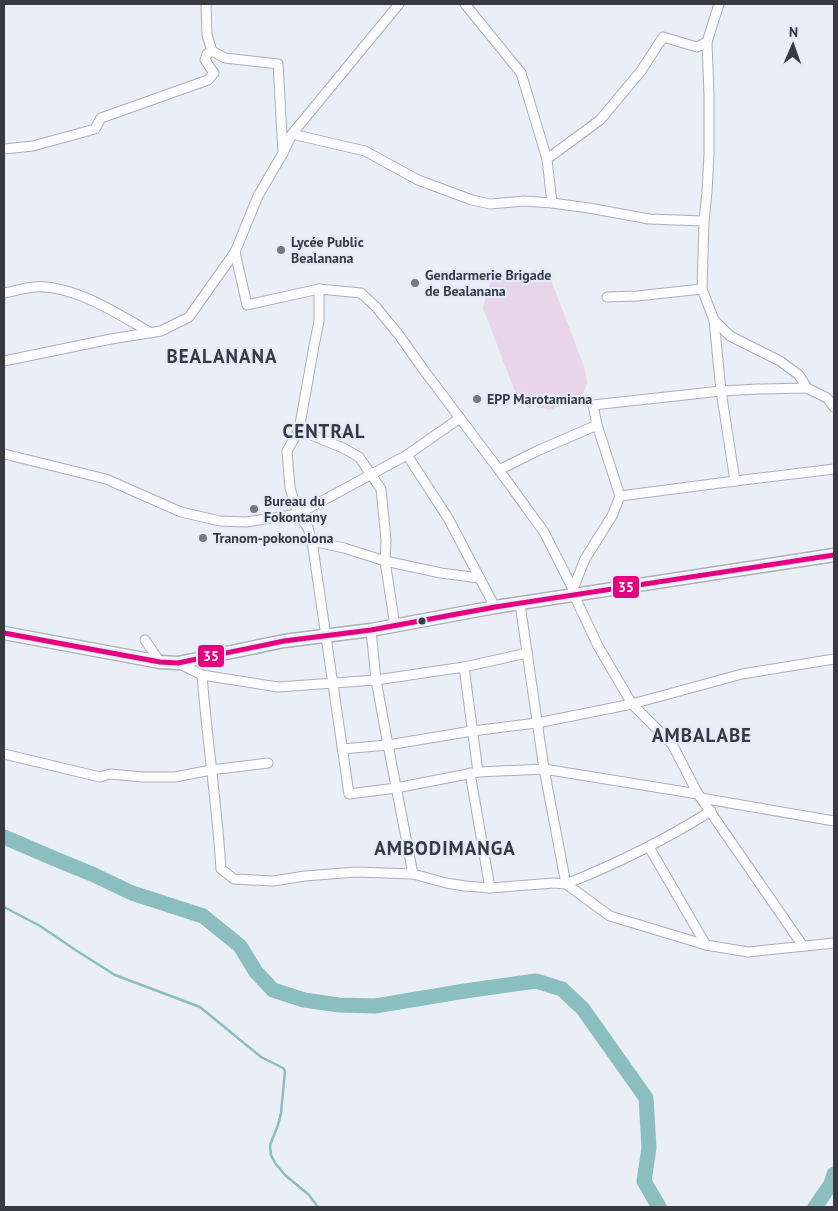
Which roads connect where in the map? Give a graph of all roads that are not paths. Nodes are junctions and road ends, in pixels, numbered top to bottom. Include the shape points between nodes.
1 (206, 4) edge
2 (399, 4) edge
3 (465, 4) edge
4 (720, 4) edge
5 (707, 42) junction
6 (212, 51) junction
7 (292, 134) junction
8 (4, 149) edge
9 (283, 154) junction
10 (548, 158) junction
11 (552, 203) junction
12 (704, 221) junction
13 (234, 252) junction
14 (319, 289) junction
15 (702, 289) junction
16 (4, 293) edge
17 (608, 297) dead end
18 (714, 320) junction
19 (151, 333) junction
20 (4, 361) edge
21 (807, 388) junction
22 (721, 391) junction
23 (834, 406) edge
24 (460, 418) junction
25 (597, 425) junction
26 (299, 430) junction
27 (4, 454) edge
28 (407, 456) junction
29 (834, 469) edge
30 (499, 470) junction
31 (371, 474) junction
32 (735, 481) junction
33 (620, 496) junction
34 (298, 514) junction
35 (312, 541) junction
36 (834, 554) edge
37 (385, 561) junction
38 (479, 578) junction
39 (573, 592) junction
40 (520, 604) junction
41 (496, 607) junction
42 (395, 626) junction
43 (371, 630) junction
44 (4, 633) edge
45 (326, 636) junction
46 (145, 640) dead end
47 (527, 653) junction
48 (834, 659) edge
49 (160, 662) junction
50 (178, 663) junction
51 (464, 667) junction
52 (202, 675) junction
53 (376, 680) junction
54 (332, 684) junction
55 (632, 704) junction
56 (538, 723) junction
57 (472, 731) junction
58 (388, 745) junction
59 (342, 748) junction
60 (4, 754) edge
61 (268, 763) dead end
62 (544, 769) junction
63 (211, 770) junction
64 (474, 773) junction
65 (396, 788) junction
66 (700, 796) junction
67 (711, 811) junction
68 (834, 821) edge
69 (649, 847) junction
70 (413, 874) junction
71 (566, 884) junction
72 (490, 888) junction
73 (834, 943) edge
74 (706, 946) junction
75 (803, 946) junction

1 - 6 street via 207,35
2 - 7 street
3 - 10 street via 521,74
4 - 5 street
5 - 10 street via 697,47 663,37 641,71 600,120
5 - 12 street via 709,154
6 - 8 street via 205,60 214,73 208,80 101,118 95,129 33,146
6 - 9 street via 225,58 278,64
7 - 9 street
7 - 11 street via 365,151 418,180 472,200 490,204
9 - 13 street via 258,196
10 - 11 street
11 - 12 street via 648,219
12 - 15 street
13 - 14 street via 247,305
13 - 19 street via 189,317
14 - 24 street via 361,293 399,335
14 - 26 street via 319,321
15 - 17 street
15 - 18 street
16 - 19 street via 35,286 84,296
18 - 21 street via 730,336 780,361 799,375
18 - 22 street
19 - 20 street
21 - 22 street
21 - 23 street via 827,398
22 - 25 street via 593,405
22 - 32 street
24 - 28 street
24 - 30 street
25 - 30 street
25 - 33 street
26 - 31 street via 359,457
26 - 34 street via 287,451 290,488
27 - 34 street via 106,479 181,512 220,521 246,522
28 - 31 street
28 - 38 street via 448,518
29 - 32 street
30 - 39 street via 544,532
31 - 34 street
31 - 37 street via 381,488
32 - 33 street
33 - 39 street via 612,516 585,559
34 - 35 street
35 - 37 street
35 - 45 street
36 - 39 street
37 - 38 street
37 - 42 street
38 - 41 street
39 - 40 street
39 - 55 street via 598,646
40 - 41 street
40 - 47 street
41 - 42 street
42 - 43 street
43 - 45 street
43 - 53 street
44 - 49 street
45 - 50 street via 284,641
45 - 54 street
46 - 49 street
47 - 51 street
47 - 56 street
48 - 55 street via 742,674
49 - 50 street
50 - 52 street
51 - 53 street
51 - 57 street
52 - 54 street via 278,687
52 - 63 street
53 - 54 street
53 - 58 street
54 - 59 street
55 - 56 street
55 - 66 street via 672,744
56 - 57 street
56 - 62 street
57 - 58 street
57 - 64 street
58 - 59 street
58 - 65 street
59 - 65 street via 349,794
60 - 63 street via 100,777 110,774 175,777
61 - 63 street
62 - 64 street
62 - 66 street
62 - 71 street
63 - 70 street via 221,869 234,879 273,881 356,872
64 - 65 street
64 - 72 street
65 - 70 street
66 - 67 street
66 - 68 street
67 - 69 street
67 - 75 street
69 - 71 street
69 - 74 street
70 - 72 street via 446,883
71 - 72 street
71 - 74 street via 610,916
73 - 75 street
74 - 75 street via 748,952

